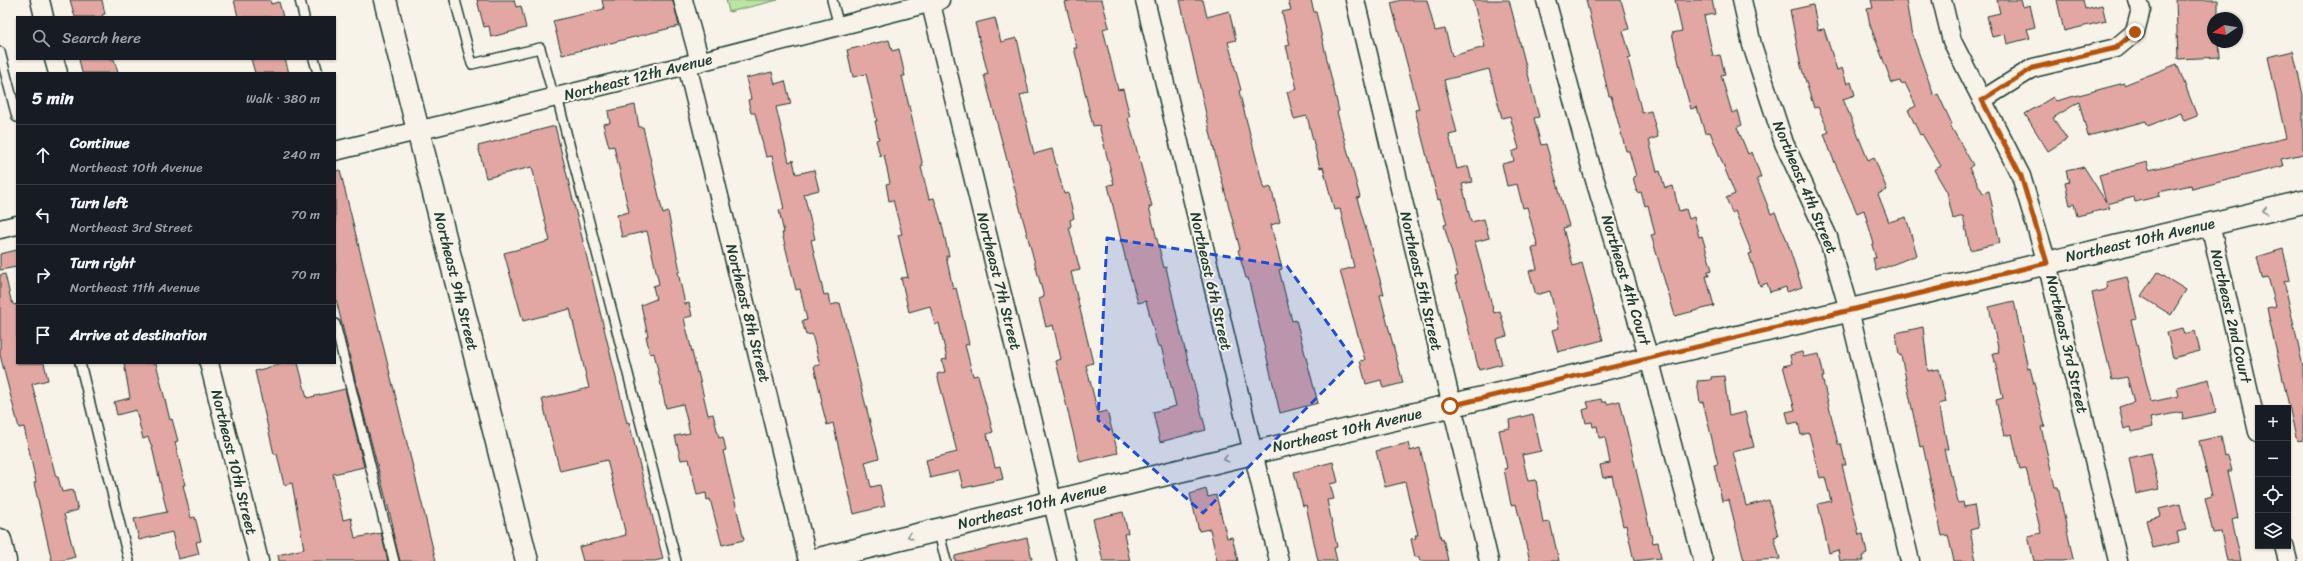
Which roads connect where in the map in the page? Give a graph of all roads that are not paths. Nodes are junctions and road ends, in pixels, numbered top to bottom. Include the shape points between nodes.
1 (40, 0) edge
2 (300, 0) edge
3 (385, 0) edge
4 (455, 0) edge
5 (683, 0) edge
6 (832, 0) edge
7 (1145, 0) edge
8 (1355, 0) edge
9 (1546, 0) edge
10 (1742, 0) edge
11 (1942, 0) edge
12 (2138, 0) edge
13 (933, 1) edge
14 (44, 16) edge
15 (304, 16) edge
16 (839, 26) junction
17 (0, 52) edge
18 (54, 60) edge
19 (314, 60) edge
20 (694, 63) junction
21 (58, 72) edge
22 (318, 72) edge
23 (556, 98) junction
24 (1982, 100) junction
25 (16, 113) edge
26 (418, 132) junction
27 (336, 148) edge
28 (2303, 202) edge
29 (2210, 224) junction
30 (16, 225) edge
31 (0, 229) edge
32 (2047, 263) junction
33 (1849, 310) junction
34 (336, 328) edge
35 (1649, 358) junction
36 (80, 364) edge
37 (209, 364) edge
38 (1450, 406) junction
39 (2255, 419) edge
40 (1252, 452) junction
41 (1052, 501) junction
42 (938, 529) junction
43 (0, 540) edge
44 (2285, 549) edge
45 (5, 561) edge
46 (129, 561) edge
47 (259, 561) edge
48 (394, 561) edge
49 (527, 561) edge
50 (676, 561) edge
51 (810, 561) edge
52 (946, 561) edge
53 (1067, 561) edge
54 (1279, 561) edge
55 (1489, 561) edge
56 (1703, 561) edge
57 (1910, 561) edge
58 (2118, 561) edge
59 (2288, 561) edge

1 - 14 street
2 - 15 lane
3 - 26 street, Northeast 9th Street
4 - 23 lane via 472,64 540,48
5 - 20 street, Northeast 8th Street
6 - 16 lane
7 - 40 street, Northeast 6th Street
8 - 38 street, Northeast 5th Street
9 - 35 street, Northeast 4th Court via 1591,167
10 - 33 street, Northeast 4th Street via 1752,45 1784,143 1828,237
11 - 24 street, Northeast 3rd Street via 1952,41
12 - 24 street via 2141,9 2135,32 2116,48 2033,68
13 - 16 street, Northeast 12th Avenue
13 - 41 street, Northeast 7th Street
16 - 20 street, Northeast 12th Avenue
17 - 25 lane
18 - 21 street
19 - 22 lane
20 - 23 street, Northeast 12th Avenue
20 - 51 street, Northeast 8th Street
23 - 26 street, Northeast 12th Avenue
23 - 50 lane
24 - 32 street, Northeast 3rd Street via 2021,176
26 - 27 street, Northeast 12th Avenue
26 - 49 street, Northeast 9th Street
28 -> 29 street, Northeast 10th Avenue
29 - 32 street, Northeast 10th Avenue
29 - 39 street, Northeast 2nd Court
30 - 31 street
32 - 33 street, Northeast 10th Avenue
32 - 58 street, Northeast 3rd Street
33 - 35 street, Northeast 10th Avenue
33 - 57 street, Northeast 4th Street
34 - 48 lane
35 - 38 street, Northeast 10th Avenue
35 - 56 street, Northeast 4th Court
36 - 46 lane
37 - 47 street, Northeast 10th Street
38 - 40 street, Northeast 10th Avenue
38 - 55 street, Northeast 5th Street
40 -> 41 street, Northeast 10th Avenue
40 - 54 street, Northeast 6th Street
41 - 42 street, Northeast 10th Avenue
41 - 53 street, Northeast 7th Street
42 -> 51 street, Northeast 10th Avenue
42 - 52 lane
43 - 45 street
44 - 59 street

